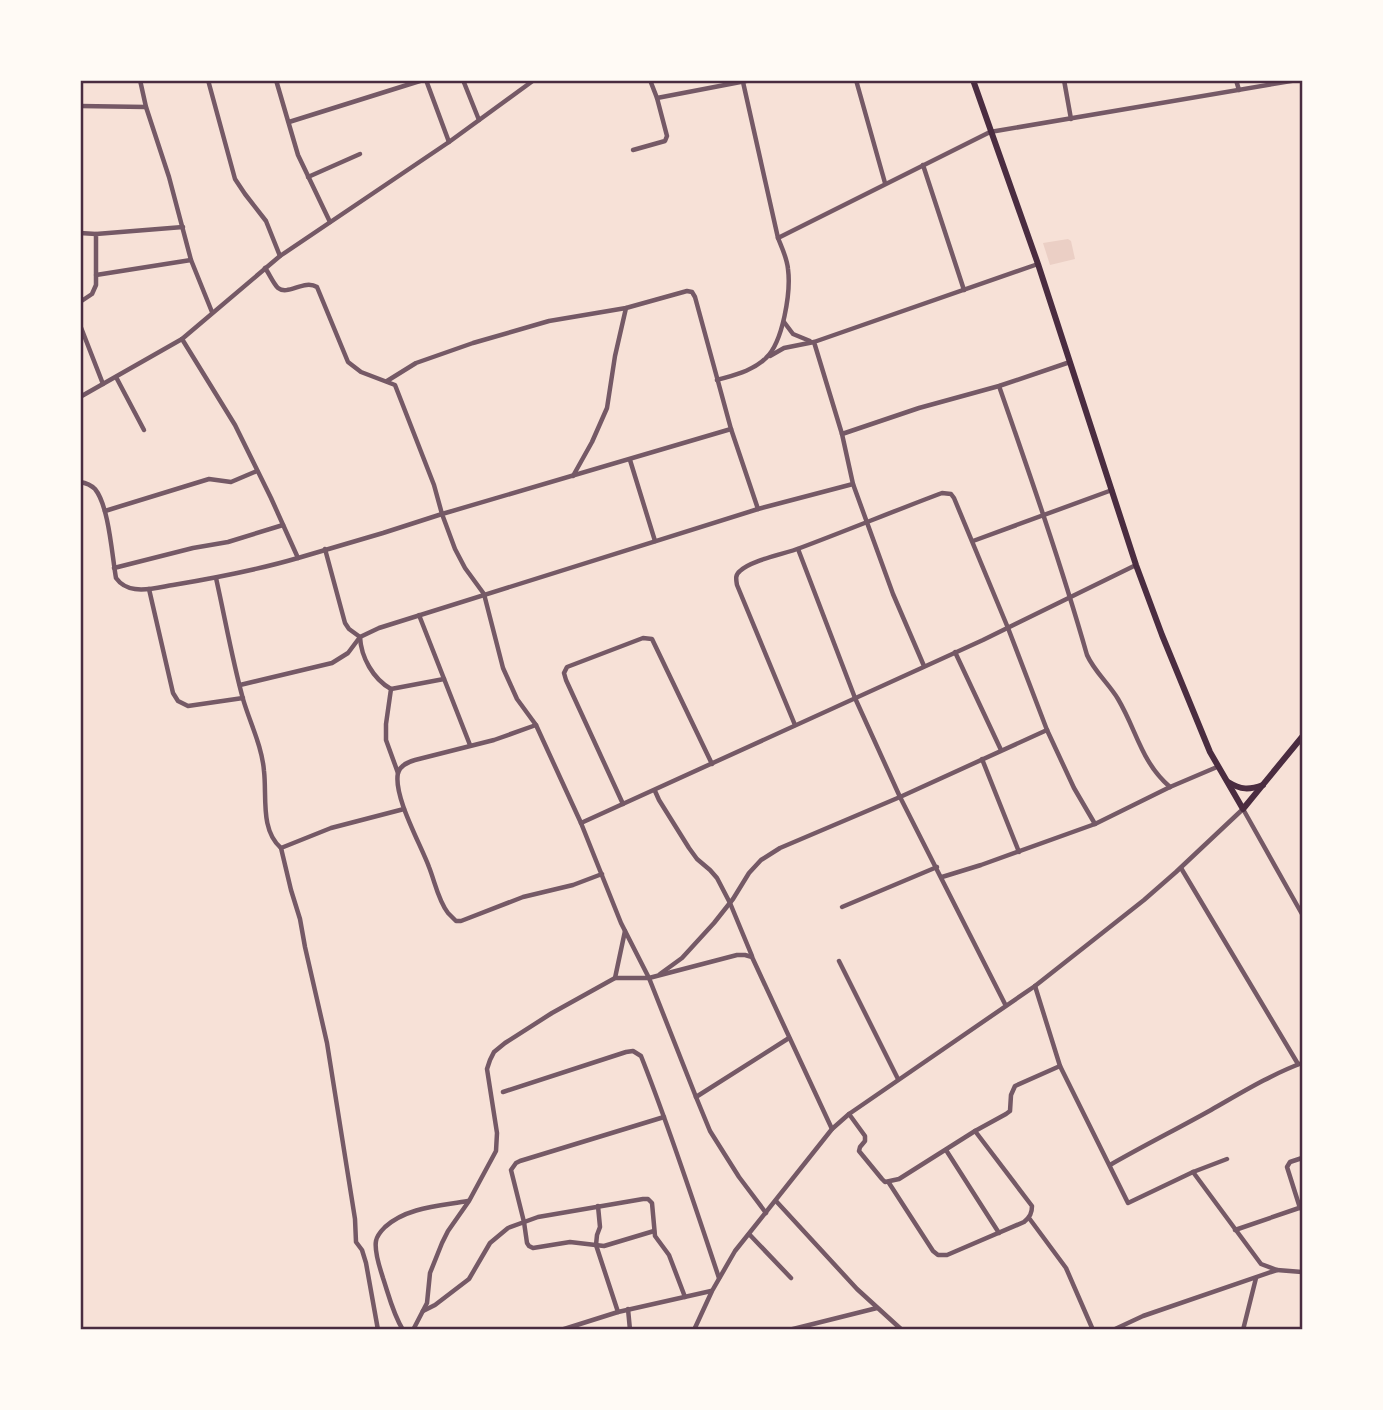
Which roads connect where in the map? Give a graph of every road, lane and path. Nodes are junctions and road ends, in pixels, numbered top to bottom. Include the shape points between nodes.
1 (139, 80) edge
2 (208, 80) edge
3 (276, 80) edge
4 (425, 80) edge
5 (463, 80) edge
6 (534, 80) edge
7 (650, 80) edge
8 (751, 80) edge
9 (856, 80) edge
10 (973, 80) edge
11 (1064, 80) edge
12 (1236, 80) edge
13 (1297, 80) edge
14 (743, 82) edge
15 (1238, 90) junction
16 (657, 98) junction
17 (80, 106) edge
18 (146, 107) junction
19 (1071, 119) junction
20 (479, 120) junction
21 (289, 122) junction
22 (990, 132) junction
23 (449, 142) junction
24 (634, 150) dead end
25 (360, 154) dead end
26 (923, 165) junction
27 (309, 177) junction
28 (886, 183) junction
29 (330, 222) junction
30 (183, 227) junction
31 (80, 233) edge
32 (96, 234) junction
33 (778, 238) junction
34 (280, 256) junction
35 (191, 260) junction
36 (1038, 264) junction
37 (265, 268) junction
38 (96, 275) junction
39 (964, 290) junction
40 (80, 302) edge
41 (626, 308) junction
42 (212, 312) junction
43 (783, 321) junction
44 (80, 325) edge
45 (181, 339) junction
46 (814, 342) junction
47 (766, 358) junction
48 (1070, 362) junction
49 (116, 377) junction
50 (717, 380) junction
51 (386, 381) junction
52 (103, 384) junction
53 (999, 386) junction
54 (80, 397) edge
55 (731, 429) junction
56 (144, 430) dead end
57 (842, 434) junction
58 (630, 460) junction
59 (258, 471) junction
60 (572, 477) junction
61 (80, 482) edge
62 (853, 484) junction
63 (1112, 490) junction
64 (758, 509) junction
65 (105, 511) junction
66 (442, 514) junction
67 (1044, 515) junction
68 (866, 522) junction
69 (283, 525) junction
70 (655, 541) junction
71 (973, 541) junction
72 (326, 549) junction
73 (798, 549) junction
74 (298, 558) junction
75 (1136, 565) junction
76 (114, 568) junction
77 (216, 578) junction
78 (149, 589) junction
79 (484, 594) junction
80 (1071, 598) junction
81 (419, 615) junction
82 (1008, 628) junction
83 (360, 637) junction
84 (955, 652) junction
85 (924, 666) junction
86 (444, 678) junction
87 (240, 685) junction
88 (391, 689) junction
89 (243, 698) junction
90 (855, 698) junction
91 (536, 724) junction
92 (795, 725) junction
93 (1047, 730) junction
94 (1303, 737) edge
95 (470, 745) junction
96 (1001, 750) junction
97 (982, 759) junction
98 (712, 764) junction
99 (1217, 767) junction
100 (398, 774) junction
101 (1226, 781) junction
102 (1263, 785) junction
103 (1170, 787) junction
104 (654, 790) junction
105 (900, 797) junction
106 (622, 804) junction
107 (404, 809) junction
108 (1243, 809) junction
109 (581, 823) junction
110 (1095, 824) junction
111 (281, 848) junction
112 (1019, 852) junction
113 (937, 867) junction
114 (1181, 869) junction
115 (602, 874) junction
116 (942, 877) junction
117 (730, 903) junction
118 (842, 907) dead end
119 (1303, 914) edge
120 (625, 932) junction
121 (752, 957) junction
122 (839, 961) dead end
123 (658, 975) junction
124 (615, 978) junction
125 (649, 978) junction
126 (1035, 986) junction
127 (1005, 1004) junction
128 (789, 1038) junction
129 (1300, 1064) edge
130 (1060, 1066) junction
131 (898, 1079) junction
132 (503, 1092) dead end
133 (695, 1097) junction
134 (849, 1114) junction
135 (664, 1117) junction
136 (832, 1129) junction
137 (975, 1132) junction
138 (946, 1150) junction
139 (1227, 1158) dead end
140 (1303, 1158) edge
141 (1110, 1165) junction
142 (1193, 1172) junction
143 (888, 1182) junction
144 (469, 1201) junction
145 (776, 1201) junction
146 (598, 1206) junction
147 (1301, 1208) edge
148 (766, 1213) junction
149 (1029, 1218) junction
150 (524, 1222) junction
151 (1235, 1230) junction
152 (654, 1231) junction
153 (999, 1233) junction
154 (749, 1234) junction
155 (596, 1245) junction
156 (1303, 1267) edge
157 (1277, 1270) junction
158 (1299, 1272) edge
159 (719, 1278) junction
160 (791, 1278) dead end
161 (1256, 1278) junction
162 (712, 1291) junction
163 (685, 1297) junction
164 (878, 1308) junction
165 (628, 1309) junction
166 (422, 1312) junction
167 (618, 1312) junction
168 (1122, 1327) edge
169 (899, 1328) edge
170 (378, 1329) edge
171 (403, 1329) edge
172 (413, 1329) edge
173 (562, 1329) edge
174 (630, 1329) edge
175 (694, 1329) edge
176 (793, 1329) edge
177 (1093, 1329) edge
178 (1113, 1329) edge
179 (1243, 1329) edge

1 - 18 street
2 - 34 street via 236,179 262,215
3 - 21 street
4 - 21 street
4 - 23 street
5 - 20 street
6 - 20 street
7 - 16 street
8 - 14 street
9 - 28 street
10 - 22 main road
11 - 19 street
12 - 15 street
13 - 15 street
14 - 16 street
14 - 33 street
15 - 19 street
16 - 24 street via 665,141
17 - 18 street
18 - 30 street
19 - 22 street
20 - 23 street
21 - 27 street
22 - 26 street
22 - 36 main road
23 - 29 street
25 - 27 street
26 - 28 street
26 - 39 street
27 - 29 street
28 - 33 street
29 - 34 street
30 - 32 street
30 - 35 street
31 - 32 street
32 - 38 street
33 - 43 street via 789,282
34 - 37 street
35 - 38 street
35 - 42 street
36 - 39 street
36 - 48 main road
37 - 42 street
37 - 51 street via 282,290 310,284 317,287 348,362
38 - 40 street via 92,294
39 - 46 street
41 - 50 street via 692,292
41 - 51 street via 549,321 472,343 416,363
41 - 60 street via 607,408
42 - 45 street
43 - 46 street via 793,334
43 - 47 street
44 - 52 street
45 - 49 street
45 - 59 street
46 - 47 street via 784,348
46 - 57 street
47 - 50 street via 742,373
48 - 53 street
48 - 63 main road
49 - 52 street
49 - 56 street
50 - 55 street
51 - 66 street via 397,388
52 - 54 street
53 - 57 street
53 - 67 street
55 - 58 street
55 - 64 street
57 - 62 street
58 - 60 street
58 - 70 street
59 - 65 street via 231,482 209,479
59 - 69 street
60 - 66 street
61 - 65 street via 95,488
62 - 64 street
62 - 68 street
63 - 67 street
63 - 75 main road
64 - 70 street
65 - 76 street
66 - 72 street
66 - 79 street via 460,559
67 - 71 street
67 - 80 street
68 - 71 street via 947,493 954,498
68 - 73 street
68 - 85 street
69 - 74 street
69 - 76 street
70 - 79 street
71 - 82 street
72 - 74 street
72 - 83 street via 345,623
73 - 90 street
73 - 92 street via 748,566 736,578
74 - 77 street
75 - 80 street
75 - 99 main road
76 - 78 street via 120,583
77 - 78 street
77 - 87 street
78 - 89 street via 178,701 188,706
79 - 81 street
79 - 91 street via 503,668 517,699
80 - 82 street
80 - 103 street via 1090,663 1121,703 1152,769
81 - 83 street
81 - 86 street
82 - 84 street
82 - 93 street
83 - 87 street via 348,653 332,663
83 - 88 street via 365,661
84 - 85 street
84 - 96 street
85 - 90 street
86 - 88 street
86 - 95 street
87 - 89 street
88 - 100 street via 386,740
89 - 111 street via 264,768 268,824
90 - 92 street
90 - 105 street
91 - 95 street
91 - 109 street
92 - 98 street
93 - 96 street
93 - 110 street
94 - 102 main road
95 - 100 street via 407,762
96 - 97 street
97 - 105 street
97 - 112 street
98 - 104 street
98 - 106 street via 652,639 643,638 567,667 566,680
99 - 101 main road
99 - 103 street
100 - 107 street
101 - 102 main road via 1242,789
101 - 108 main road
102 - 108 main road
103 - 110 street
104 - 106 street
104 - 117 street
105 - 113 street
105 - 117 street via 780,848 749,873
106 - 109 street
107 - 111 street via 331,828
107 - 115 street via 437,891 456,921
108 - 114 street
108 - 119 street
109 - 115 street
110 - 112 street
111 - 170 street via 327,1043 356,1242 366,1263
112 - 116 street
113 - 116 street
113 - 118 street
114 - 126 street
114 - 129 street
115 - 120 street
116 - 127 street
117 - 121 street
117 - 123 street via 682,958
120 - 124 street
120 - 125 street
121 - 123 street via 737,955
121 - 128 street
122 - 131 street
123 - 125 street
124 - 125 street
124 - 144 street via 494,1052 487,1069 496,1151
125 - 133 street
126 - 127 street
126 - 130 street
127 - 131 street
128 - 133 street
128 - 136 street
129 - 141 street via 1239,1092
130 - 137 street via 1016,1086 1010,1111
130 - 141 street
131 - 134 street
132 - 135 street via 633,1051 641,1056
133 - 148 street via 723,1153
134 - 136 street
134 - 143 street via 865,1136 859,1151
135 - 150 street via 516,1163 511,1170
135 - 159 street
136 - 145 street
137 - 138 street
137 - 149 street via 1028,1199 1032,1206
138 - 143 street
138 - 153 street
139 - 142 street
140 - 147 street via 1287,1167
141 - 142 street via 1128,1203
142 - 151 street
143 - 153 street via 938,1255
144 - 166 street via 442,1243
144 - 171 street via 401,1216 376,1237 382,1274
145 - 148 street
145 - 164 street
146 - 150 street
146 - 152 street via 648,1199
146 - 155 street
147 - 151 street
148 - 154 street
149 - 153 street
149 - 177 street via 1066,1268
150 - 155 street via 527,1242 533,1248 562,1243
150 - 166 street via 501,1232 469,1279
151 - 157 street via 1261,1264
152 - 155 street
152 - 163 street
154 - 159 street
154 - 160 street
155 - 167 street
156 - 158 street
157 - 158 street
157 - 161 street
159 - 162 street
161 - 168 street
161 - 179 street
162 - 163 street
162 - 175 street
163 - 165 street
164 - 169 street
164 - 176 street
165 - 167 street
165 - 174 street
166 - 172 street
167 - 173 street
168 - 178 street

